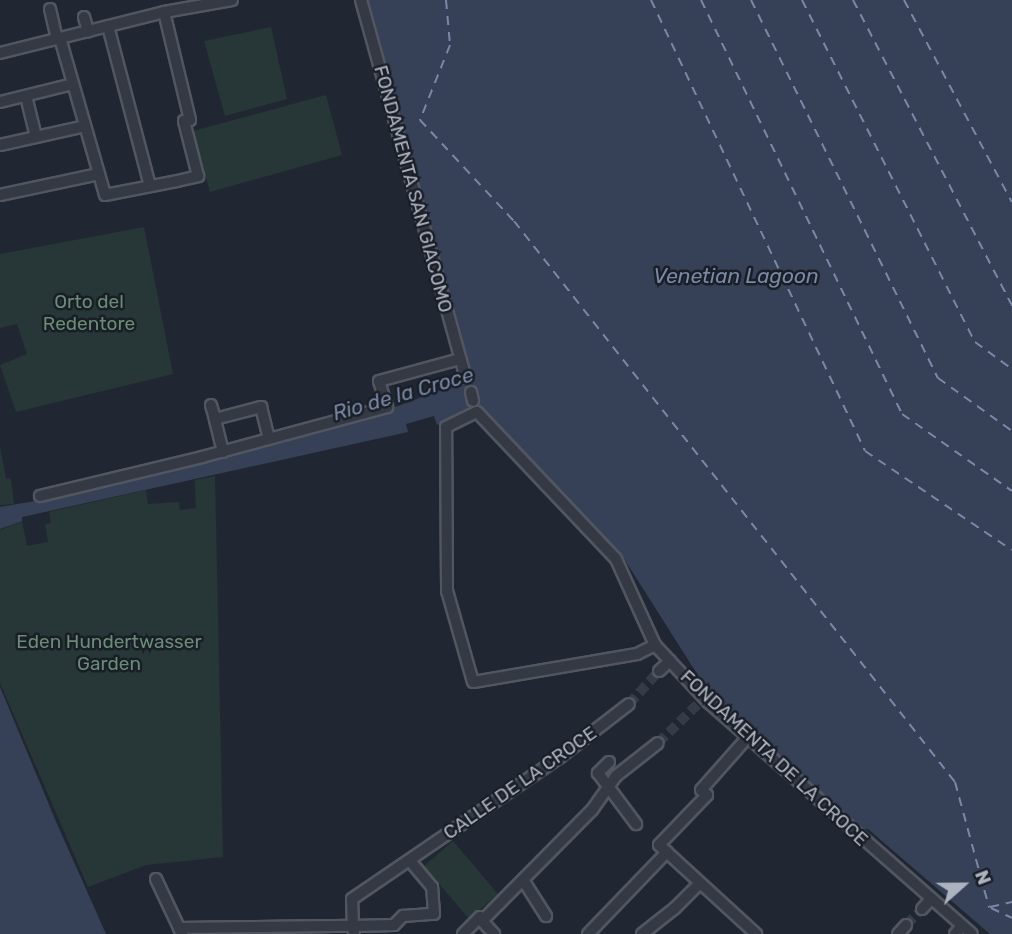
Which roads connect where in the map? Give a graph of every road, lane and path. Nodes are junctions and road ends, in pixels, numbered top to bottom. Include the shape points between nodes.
1 (232, 0) edge
2 (361, 0) edge
3 (50, 9) dead end
4 (164, 12) junction
5 (85, 17) dead end
6 (108, 26) junction
7 (88, 32) junction
8 (59, 39) junction
9 (0, 53) edge
10 (73, 85) junction
11 (26, 96) junction
12 (0, 103) edge
13 (85, 126) junction
14 (36, 137) junction
15 (0, 145) edge
16 (99, 174) junction
17 (150, 186) junction
18 (0, 194) edge
19 (460, 359) junction
20 (466, 378) dead end
21 (211, 405) dead end
22 (215, 419) junction
23 (269, 439) junction
24 (223, 452) junction
25 (40, 496) dead end
26 (655, 645) junction
27 (670, 661) junction
28 (659, 671) tunnel mouth
29 (629, 704) tunnel mouth
30 (747, 738) junction
31 (658, 743) tunnel mouth
32 (609, 762) dead end
33 (609, 785) junction
34 (636, 824) dead end
35 (667, 852) junction
36 (409, 860) junction
37 (156, 879) dead end
38 (523, 880) junction
39 (700, 883) junction
40 (931, 898) junction
41 (922, 909) tunnel mouth
42 (546, 916) dead end
43 (482, 921) junction
44 (906, 925) tunnel mouth
45 (353, 930) edge
46 (958, 930) edge
47 (180, 931) edge
48 (244, 931) edge
49 (463, 934) edge
50 (495, 934) edge
51 (588, 934) edge
52 (642, 934) edge
53 (756, 934) edge
54 (898, 934) edge
55 (972, 934) edge

1 - 4 street
2 - 19 street, FONDAMENTA SAN GIACOMO
3 - 8 street
4 - 6 street
4 - 17 street via 190,120 184,121 198,176
5 - 7 street
6 - 7 street
6 - 17 street
7 - 8 street
8 - 9 street
8 - 10 street
10 - 11 street
10 - 13 street
11 - 12 street
11 - 14 street
13 - 14 street
13 - 16 street
14 - 15 street
16 - 17 street via 105,195
16 - 18 street
19 - 20 street, FONDAMENTA SAN GIACOMO
19 - 23 street via 379,381 387,407
21 - 22 street
22 - 23 street via 261,407
22 - 24 street
23 - 24 street
24 - 25 street
26 - 26 street, FONDAMENTA DE LA CROCE via 637,654 473,682 447,592 446,427 473,402 616,559
26 - 27 street, FONDAMENTA DE LA CROCE
27 - 28 street
27 - 30 street, FONDAMENTA DE LA CROCE via 701,701
29 - 36 street, CALLE DE LA CROCE via 559,758
30 - 35 street via 701,790 707,795 659,845
30 - 40 street, FONDAMENTA DE LA CROCE
31 - 33 street
32 - 33 street via 598,773
33 - 34 street
33 - 38 street via 592,810
35 - 39 street
35 - 51 street
36 - 45 street, CALLE DE LA CROCE via 352,899
36 - 45 street via 432,887 434,914 403,916 394,925
37 - 47 street
38 - 42 street
38 - 43 street
39 - 52 street
39 - 53 street
40 - 41 street
40 - 46 street, FONDAMENTA DE LA CROCE
43 - 49 street via 480,918
43 - 50 street
44 - 54 street
45 - 48 street
46 - 55 street, FONDAMENTA DE LA CROCE
47 - 48 street

